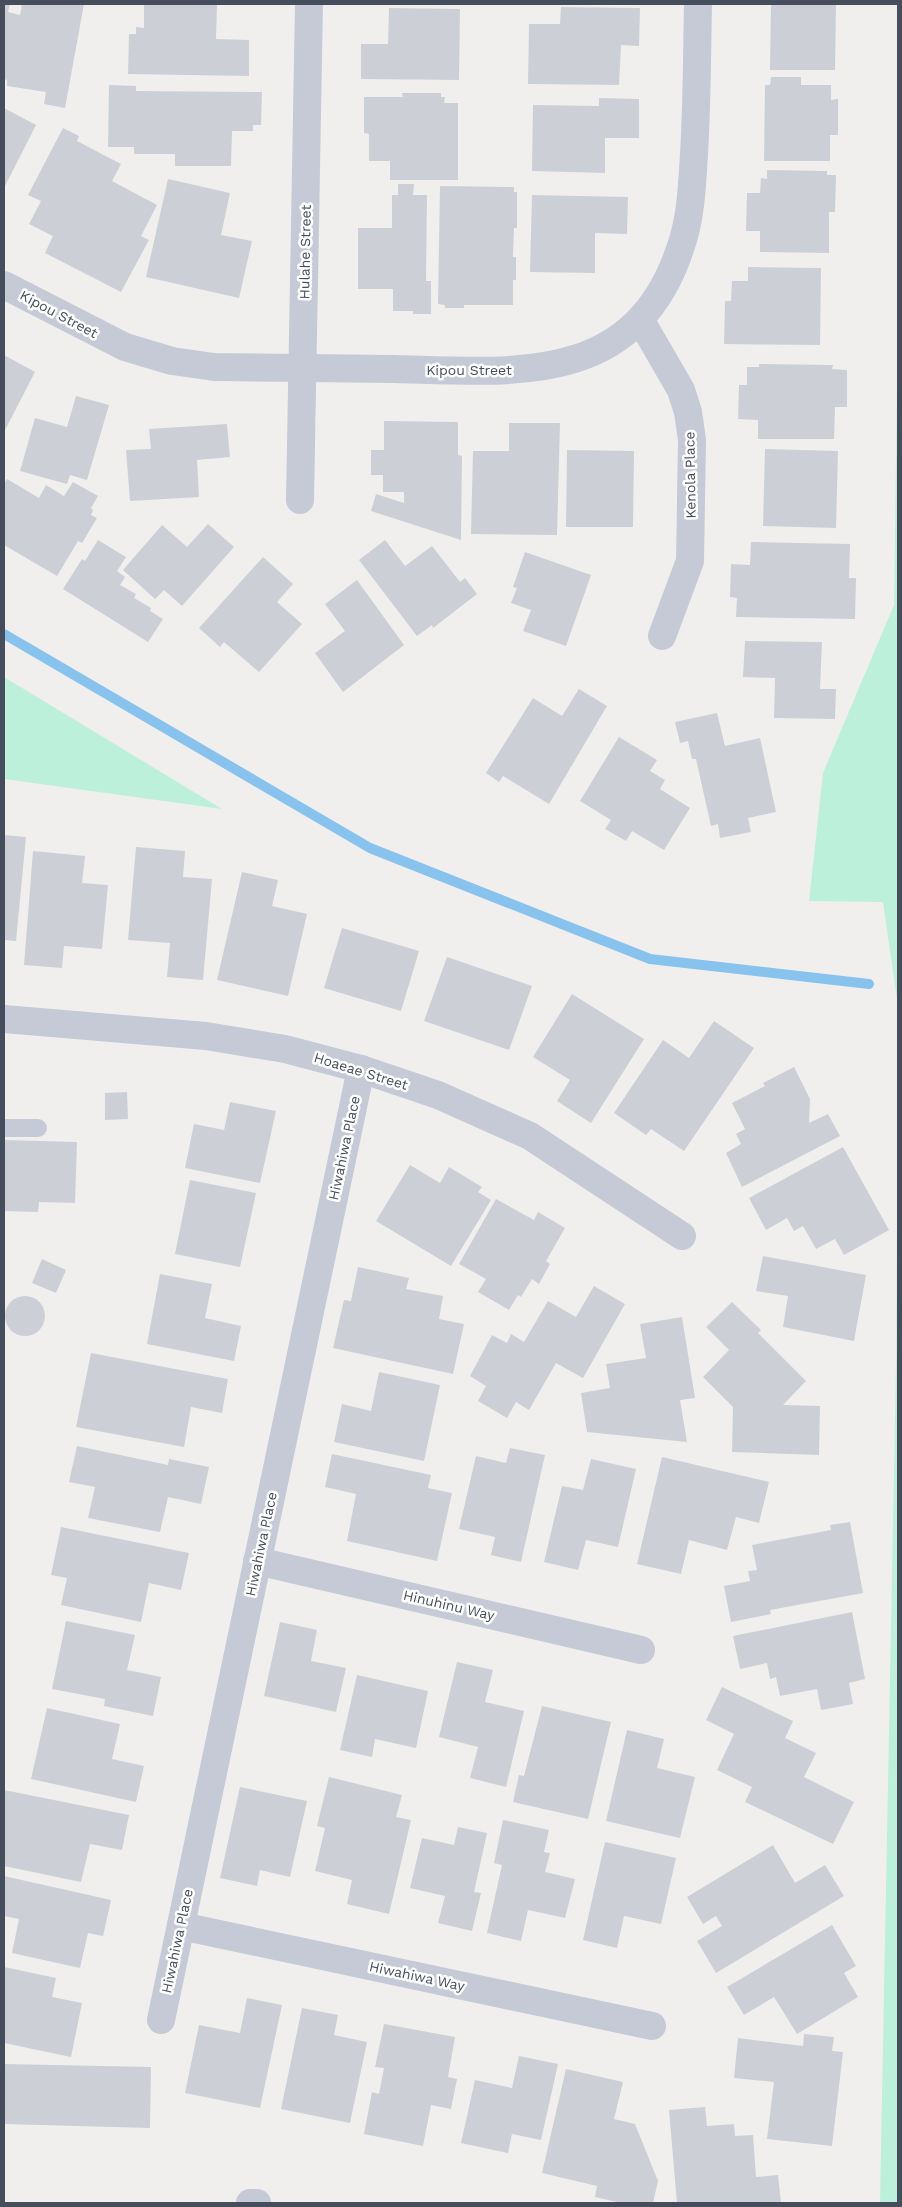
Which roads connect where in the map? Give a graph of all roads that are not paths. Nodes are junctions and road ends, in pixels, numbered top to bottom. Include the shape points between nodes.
1 (309, 4) edge
2 (698, 4) edge
3 (4, 285) edge
4 (641, 320) junction
5 (304, 368) junction
6 (300, 500) dead end
7 (662, 636) dead end
8 (4, 1019) edge
9 (361, 1068) junction
10 (4, 1128) edge
11 (38, 1128) dead end
12 (682, 1236) dead end
13 (257, 1561) junction
14 (641, 1650) dead end
15 (181, 1926) junction
16 (160, 2020) dead end
17 (652, 2026) dead end
18 (250, 2203) edge
19 (257, 2203) edge

1 - 5 street, Hulahe Street
2 - 4 street, Kipou Street via 691,198 680,249 665,284
3 - 5 street, Kipou Street via 125,347 172,361 214,367
4 - 5 street, Kipou Street via 609,345 565,363 504,372
4 - 7 street, Kenola Place via 681,390 692,440 690,561
5 - 6 street, Hulahe Street
8 - 9 street, Hoaeae Street via 206,1036 285,1049
9 - 12 street, Hoaeae Street via 438,1095 530,1136
9 - 13 street, Hiwahiwa Place
10 - 11 lane
13 - 14 street, Hinuhinu Way
13 - 15 street, Hiwahiwa Place
15 - 16 street, Hiwahiwa Place
15 - 17 street, Hiwahiwa Way
18 - 19 street

